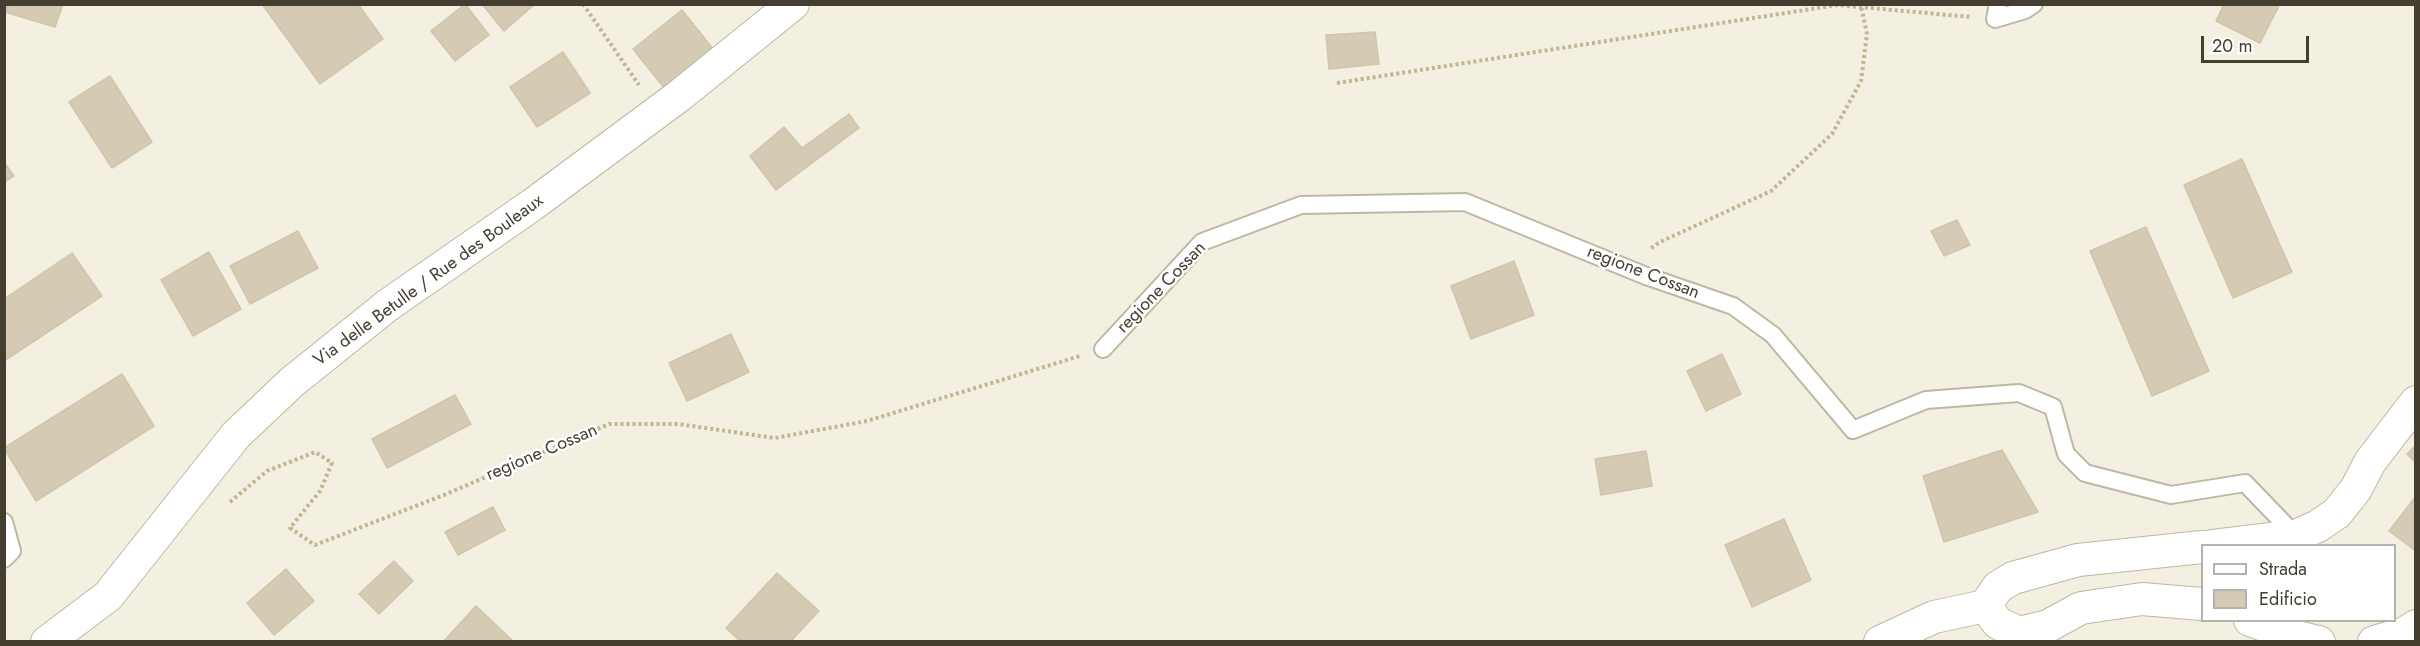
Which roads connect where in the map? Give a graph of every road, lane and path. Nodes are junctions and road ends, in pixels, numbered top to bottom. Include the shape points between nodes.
1 (583, 4) edge
2 (793, 4) edge
3 (2034, 4) edge
4 (1861, 6) edge
5 (1997, 12) edge
6 (1337, 84) dead end
7 (658, 112) junction
8 (1646, 276) junction
9 (1103, 349) joint
10 (2415, 402) edge
11 (225, 505) dead end
12 (4, 522) edge
13 (2296, 536) junction
14 (2230, 544) edge
15 (2201, 547) edge
16 (4, 559) edge
17 (2201, 604) edge
18 (1985, 606) junction
19 (2253, 622) edge
20 (2415, 626) edge
21 (47, 642) edge
22 (1880, 642) edge
23 (2319, 642) edge
24 (2374, 642) edge

1 - 7 path
2 - 7 street, Via delle Betulle / Rue des Bouleaux
3 - 5 lane via 2025,10
4 - 5 path
4 - 6 path via 1837,5
4 - 8 path via 1866,34 1862,81 1832,134 1771,191 1660,242 1647,252
7 - 21 street, Via delle Betulle / Rue des Bouleaux via 532,206 388,305 292,382 236,435 108,596
8 - 9 lane, regione Cossan via 1465,202 1301,205 1202,242
8 - 13 lane, regione Cossan via 1732,306 1773,335 1852,430 1926,400 2019,393 2053,407 2067,454 2085,472 2171,495 2245,483
9 - 11 path, regione Cossan via 867,421 775,438 678,424 609,424 315,545 290,528 320,491 332,463 315,452 267,471
10 - 13 street via 2337,513
12 - 16 lane via 12,551
13 - 14 street
15 - 18 street via 2078,560 2013,578 1998,587
17 - 18 street via 2142,599 2081,608 2048,626 2019,633 1998,624
18 - 22 street via 1934,617
19 - 23 street
20 - 24 street

